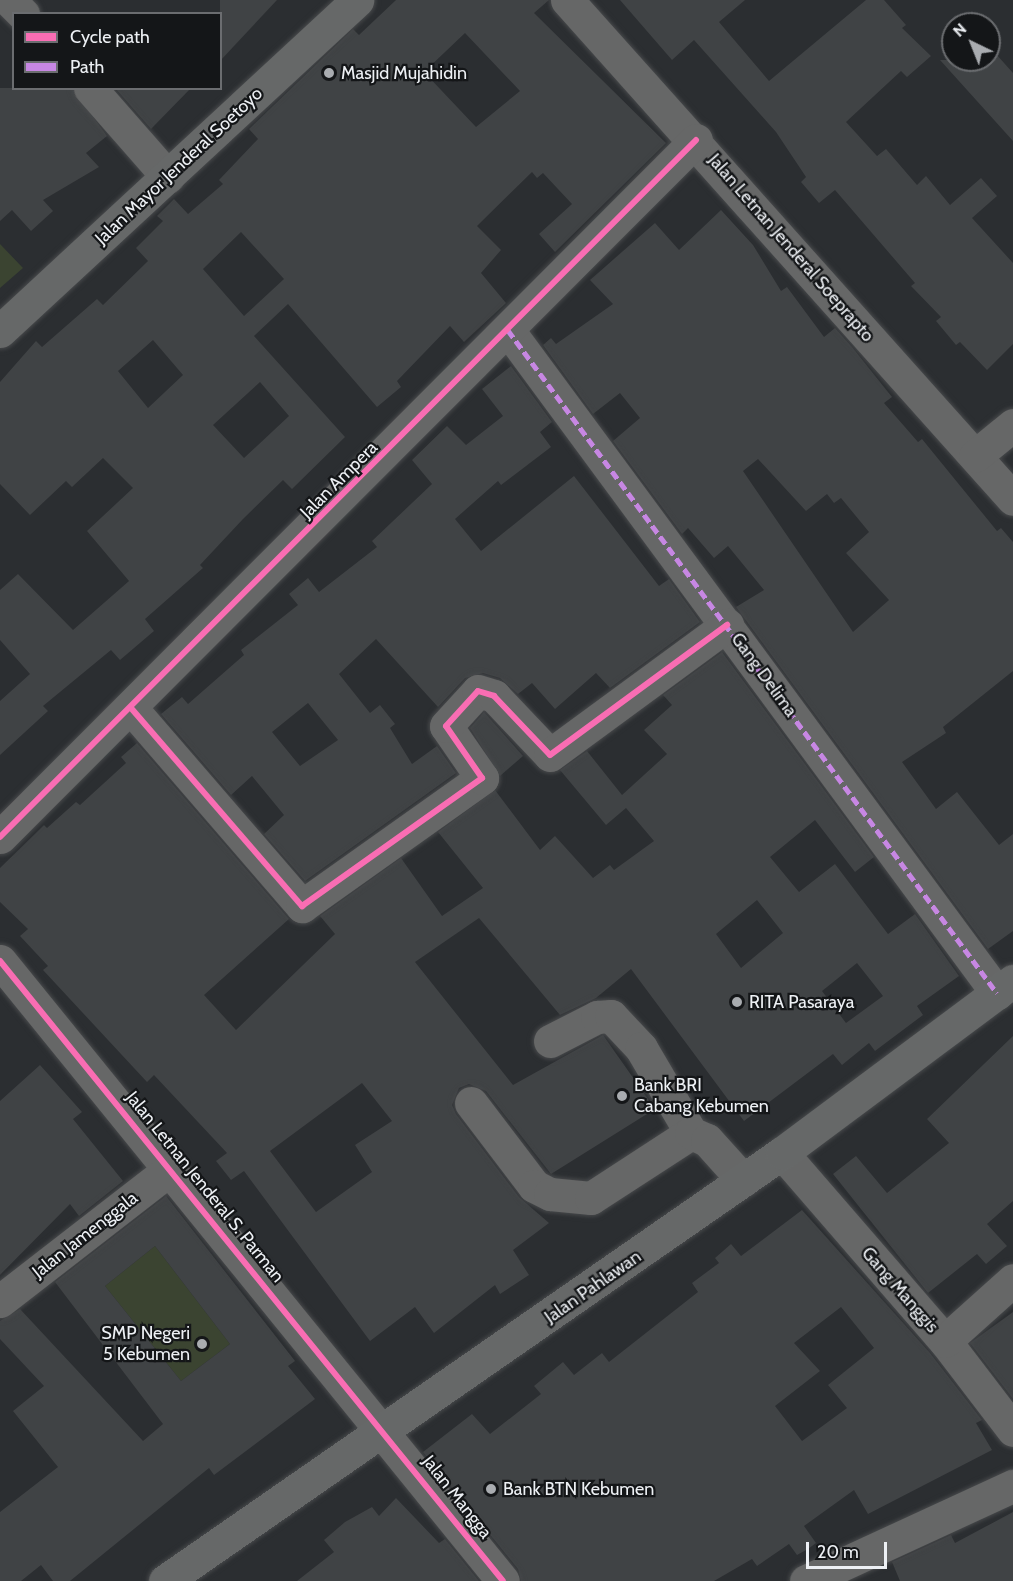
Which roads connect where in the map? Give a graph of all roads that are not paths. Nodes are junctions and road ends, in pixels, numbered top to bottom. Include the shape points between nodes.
1 (9, 0) edge
2 (357, 0) edge
3 (567, 0) edge
4 (21, 12) edge
5 (92, 90) edge
6 (696, 140) junction
7 (168, 177) junction
8 (508, 330) junction
9 (0, 331) edge
10 (1013, 425) edge
11 (975, 456) junction
12 (1013, 499) edge
13 (727, 625) junction
14 (131, 708) junction
15 (0, 837) edge
16 (0, 961) edge
17 (1005, 987) edge
18 (550, 1041) dead end
19 (471, 1103) dead end
20 (691, 1132) junction
21 (782, 1153) junction
22 (170, 1169) junction
23 (743, 1180) junction
24 (1013, 1280) edge
25 (0, 1301) edge
26 (945, 1341) junction
27 (1013, 1430) edge
28 (386, 1432) junction
29 (1013, 1486) edge
30 (165, 1581) edge
31 (503, 1581) edge
32 (806, 1581) edge

1 - 4 street
2 - 7 main road, Jalan Mayor Jenderal Soetoyo
3 - 6 street, Jalan Letnan Jenderal Soeprapto
5 - 7 street
6 - 8 street, Jalan Ampera
6 - 11 street, Jalan Letnan Jenderal Soeprapto
7 - 9 main road, Jalan Mayor Jenderal Soetoyo
8 - 13 street, Gang Delima
8 - 14 street, Jalan Ampera
10 - 11 street
11 - 12 street, Jalan Letnan Jenderal Soeprapto
13 - 14 street via 550,755 494,696 478,691 446,726 482,778 302,906
13 - 17 street, Gang Delima
14 - 15 street, Jalan Ampera
16 - 22 street, Jalan Letnan Jenderal S. Parman
17 - 21 main road, Jalan Pahlawan
18 - 20 street via 597,1017 611,1016 641,1048
19 - 20 street via 534,1186 571,1200 591,1197
20 - 23 street via 707,1140
21 - 23 main road, Jalan Pahlawan
21 - 26 street, Gang Manggis
22 - 25 street, Jalan Jamenggala
22 - 28 street, Jalan Letnan Jenderal S. Parman
23 - 28 main road, Jalan Pahlawan
24 - 26 street
26 - 27 street, Gang Manggis
28 - 30 main road, Jalan Pahlawan
28 - 31 street, Jalan Mangga
29 - 32 street

